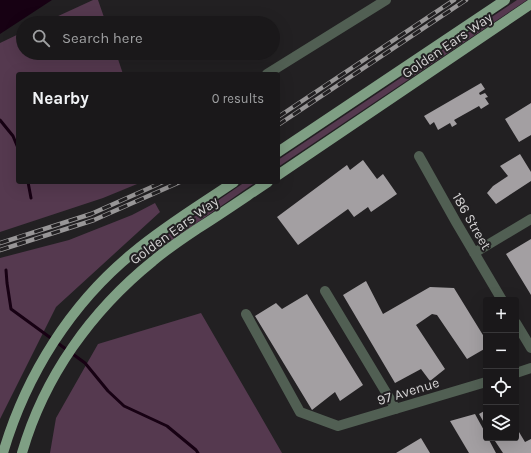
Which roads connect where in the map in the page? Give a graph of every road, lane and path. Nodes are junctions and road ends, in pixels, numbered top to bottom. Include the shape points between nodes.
1 (386, 0) edge
2 (505, 0) edge
3 (531, 4) edge
4 (270, 72) edge
5 (280, 151) edge
6 (419, 156) dead end
7 (280, 174) edge
8 (231, 184) edge
9 (265, 184) edge
10 (531, 219) edge
11 (474, 253) junction
12 (325, 291) dead end
13 (500, 297) edge
14 (246, 314) dead end
15 (519, 328) edge
16 (531, 348) edge
17 (531, 368) edge
18 (519, 372) edge
19 (483, 383) edge
20 (396, 409) junction
21 (3, 453) edge
22 (22, 453) edge

1 - 4 street
2 - 5 main road, Golden Ears Way
3 - 7 main road, Golden Ears Way
6 - 11 street, 186 Street
8 - 21 main road, Golden Ears Way via 134,251 89,295 48,350 20,405
9 - 22 main road, Golden Ears Way via 154,259 94,318 67,354 45,392
10 - 11 street
11 - 13 street, 186 Street
12 - 20 street
14 - 20 street, 97 Avenue via 300,412 338,426
15 - 16 street
17 - 18 street
19 - 20 street, 97 Avenue

